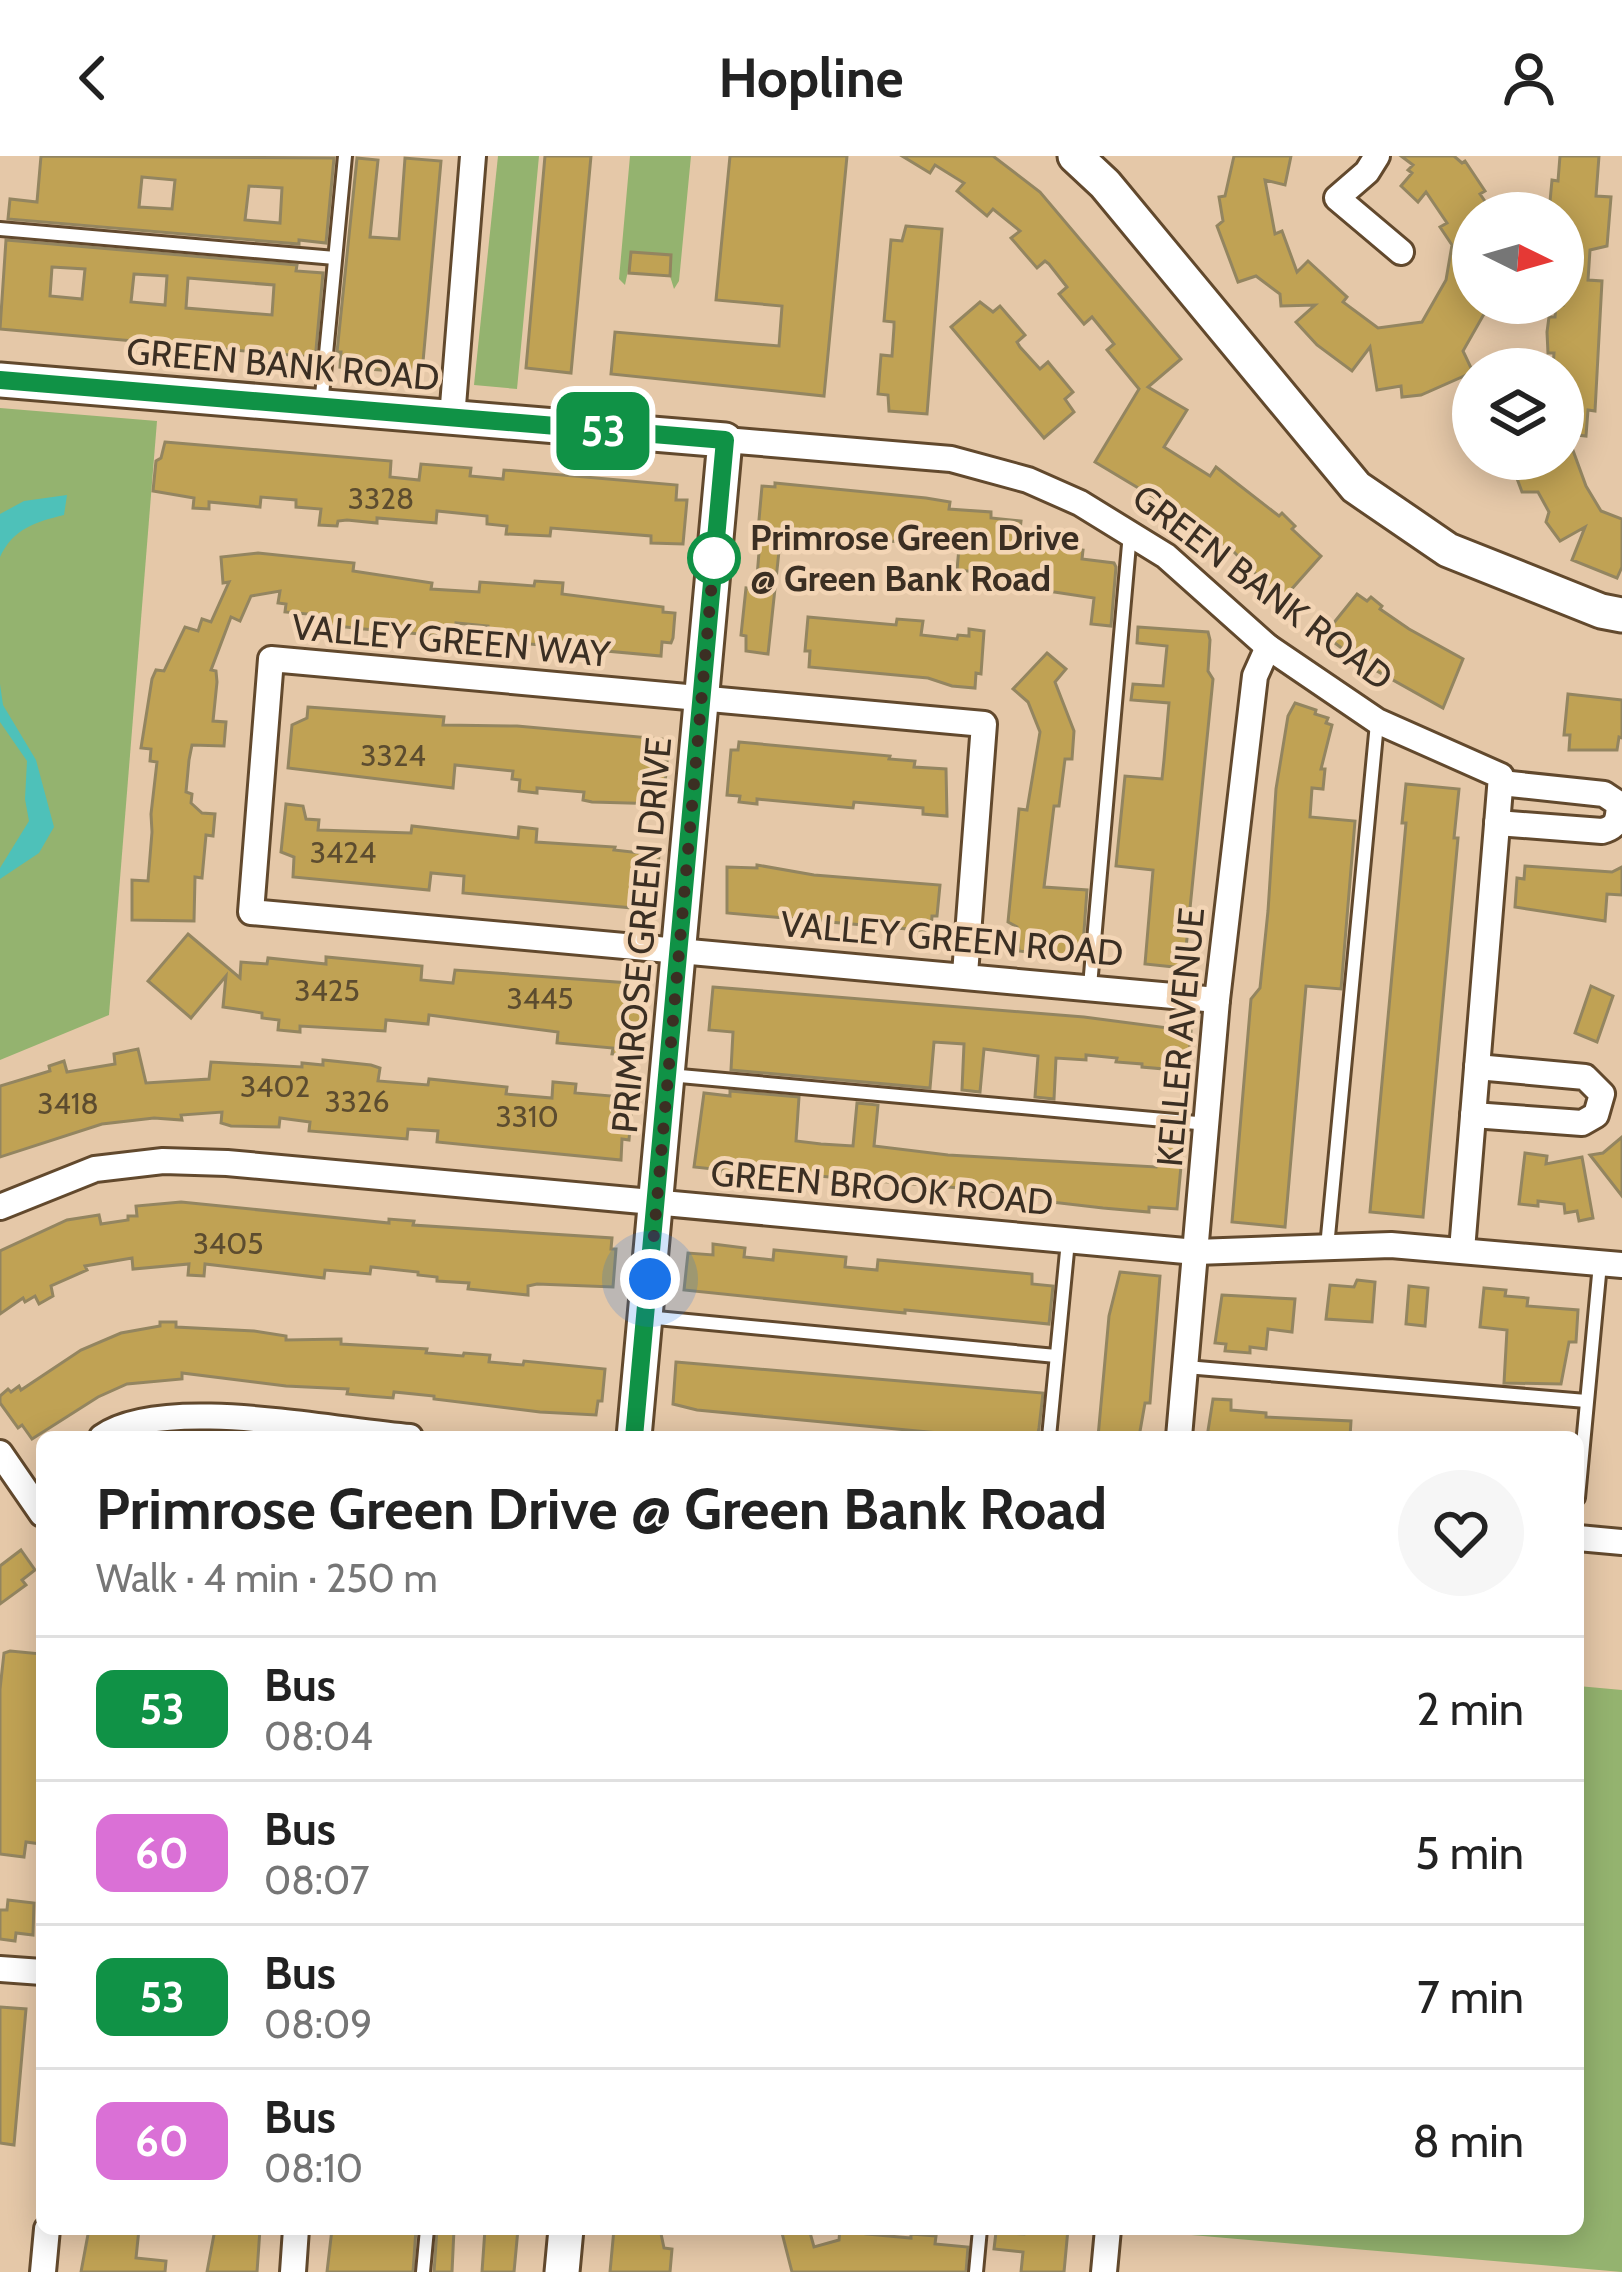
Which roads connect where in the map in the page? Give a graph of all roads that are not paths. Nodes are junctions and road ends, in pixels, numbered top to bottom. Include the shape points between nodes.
1 (345, 156) edge
2 (473, 156) edge
3 (1075, 156) edge
4 (1377, 156) edge
5 (0, 229) edge
6 (1402, 252) dead end
7 (335, 258) junction
8 (0, 380) edge
9 (321, 407) junction
10 (452, 418) junction
11 (725, 440) junction
12 (1130, 532) junction
13 (1622, 615) edge
14 (1268, 647) junction
15 (702, 698) junction
16 (1377, 722) junction
17 (1501, 784) junction
18 (1497, 823) junction
19 (679, 949) junction
20 (965, 974) junction
21 (1090, 986) junction
22 (1217, 1000) junction
23 (1477, 1067) junction
24 (668, 1075) junction
25 (1473, 1115) junction
26 (1208, 1124) junction
27 (656, 1202) junction
28 (0, 1207) edge
29 (1068, 1240) junction
30 (1327, 1247) junction
31 (1462, 1250) junction
32 (1196, 1252) junction
33 (1611, 1264) edge
34 (646, 1317) junction
35 (1056, 1356) junction
36 (1186, 1366) junction
37 (1586, 1401) junction
38 (110, 1431) edge
39 (326, 1431) edge
40 (635, 1431) edge
41 (1050, 1431) edge
42 (1180, 1431) edge
43 (1584, 1431) edge
44 (0, 1453) edge
45 (34, 1484) edge
46 (1584, 1539) edge
47 (1622, 1542) edge
48 (0, 1969) edge
49 (36, 1972) edge
50 (46, 2235) edge
51 (296, 2235) edge
52 (426, 2235) edge
53 (565, 2235) edge
54 (979, 2235) edge
55 (1107, 2235) edge
56 (43, 2272) edge
57 (293, 2272) edge
58 (423, 2272) edge
59 (562, 2272) edge
60 (976, 2272) edge
61 (1104, 2272) edge

1 - 7 lane
2 - 10 street
3 - 13 street via 1356,487 1448,550
4 - 6 street via 1337,198
5 - 7 lane
7 - 9 lane
8 - 9 street, GREEN BANK ROAD
9 - 10 street, GREEN BANK ROAD
10 - 11 street, GREEN BANK ROAD
11 - 12 street, GREEN BANK ROAD via 951,459 1028,480
11 - 15 street, PRIMROSE GREEN DRIVE
12 - 14 street, GREEN BANK ROAD
12 - 21 lane
14 - 16 street, GREEN BANK ROAD
14 - 22 street, KELLER AVENUE via 1255,676
15 - 19 street, PRIMROSE GREEN DRIVE
15 - 19 street, VALLEY GREEN WAY via 272,659 251,912
15 - 20 street, VALLEY GREEN WAY via 984,724
16 - 17 street, GREEN BANK ROAD via 1502,776
16 - 30 lane
17 - 18 street
17 - 18 street via 1604,794 1619,804 1618,821 1602,831
18 - 23 street
19 - 20 street, VALLEY GREEN ROAD
19 - 24 street, PRIMROSE GREEN DRIVE
20 - 21 street, VALLEY GREEN ROAD
21 - 22 street, VALLEY GREEN ROAD
22 - 26 street, KELLER AVENUE
23 - 25 street
23 - 25 street via 1585,1077 1602,1094 1601,1106 1582,1123
24 - 26 lane
24 - 27 street, PRIMROSE GREEN DRIVE
25 - 31 street
26 - 32 street, KELLER AVENUE
27 - 28 street, GREEN BROOK ROAD via 163,1161 95,1169
27 - 29 street, GREEN BROOK ROAD
27 - 34 street, PRIMROSE GREEN DRIVE
29 - 32 street, GREEN BROOK ROAD
29 - 35 lane
30 - 31 street, GREEN BROOK ROAD
30 - 32 street, GREEN BROOK ROAD
31 - 33 street, GREEN BROOK ROAD
32 - 36 street, KELLER AVENUE
33 - 37 lane
34 - 35 lane
34 - 40 street, PRIMROSE GREEN DRIVE
35 - 41 lane
36 - 37 lane
36 - 42 street, KELLER AVENUE
37 - 43 lane
38 - 39 street via 171,1416
44 - 45 street
46 - 47 street
48 - 49 street
50 - 56 street
51 - 57 street
52 - 58 lane
53 - 59 street
54 - 60 lane
55 - 61 street

